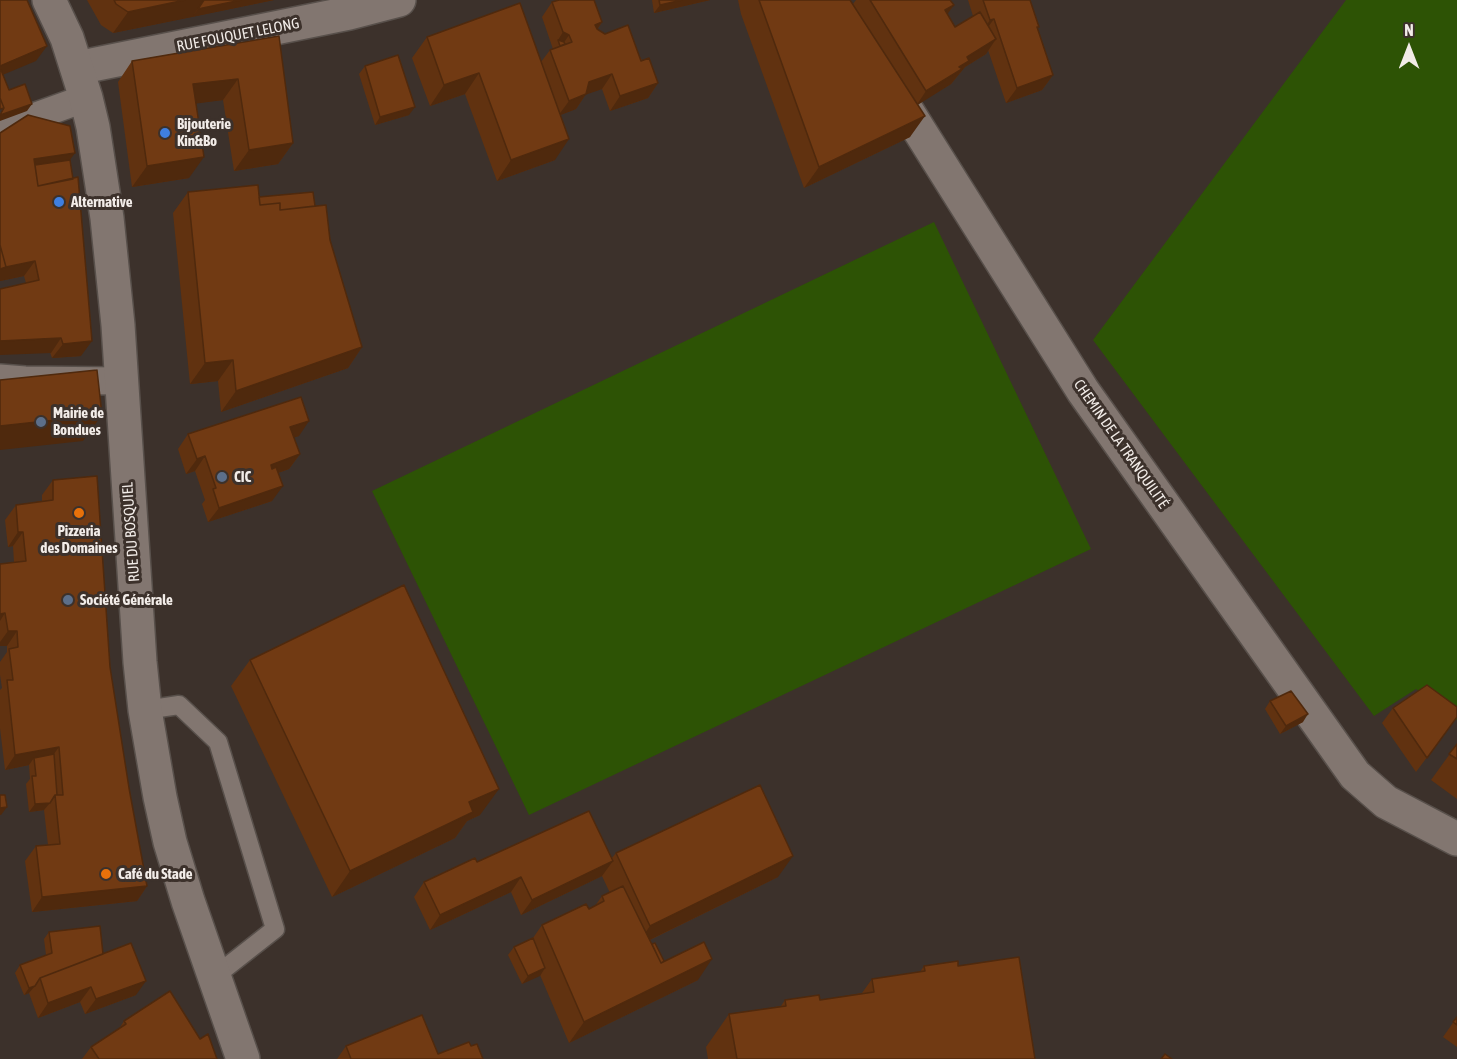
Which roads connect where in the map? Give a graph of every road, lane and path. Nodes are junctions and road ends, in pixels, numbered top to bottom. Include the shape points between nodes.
1 (49, 0) edge
2 (399, 0) edge
3 (881, 70) edge
4 (81, 83) junction
5 (0, 129) edge
6 (0, 378) edge
7 (121, 381) junction
8 (145, 710) junction
9 (1457, 839) edge
10 (214, 976) junction
11 (243, 1059) edge

1 - 4 street, RUE DU BOSQUIEL via 67,38
2 - 4 street, RUE FOUQUET LELONG
3 - 9 street, CHEMIN DE LA TRANQUILITÉ via 1083,390 1355,775 1386,802
4 - 5 street
4 - 7 street, RUE DU BOSQUIEL via 107,218
6 - 7 street
7 - 8 street, RUE DU BOSQUIEL
8 - 10 street, RUE DU BOSQUIEL via 170,842
8 - 10 lane via 179,705 218,742 275,929
10 - 11 street, RUE DU BOSQUIEL

